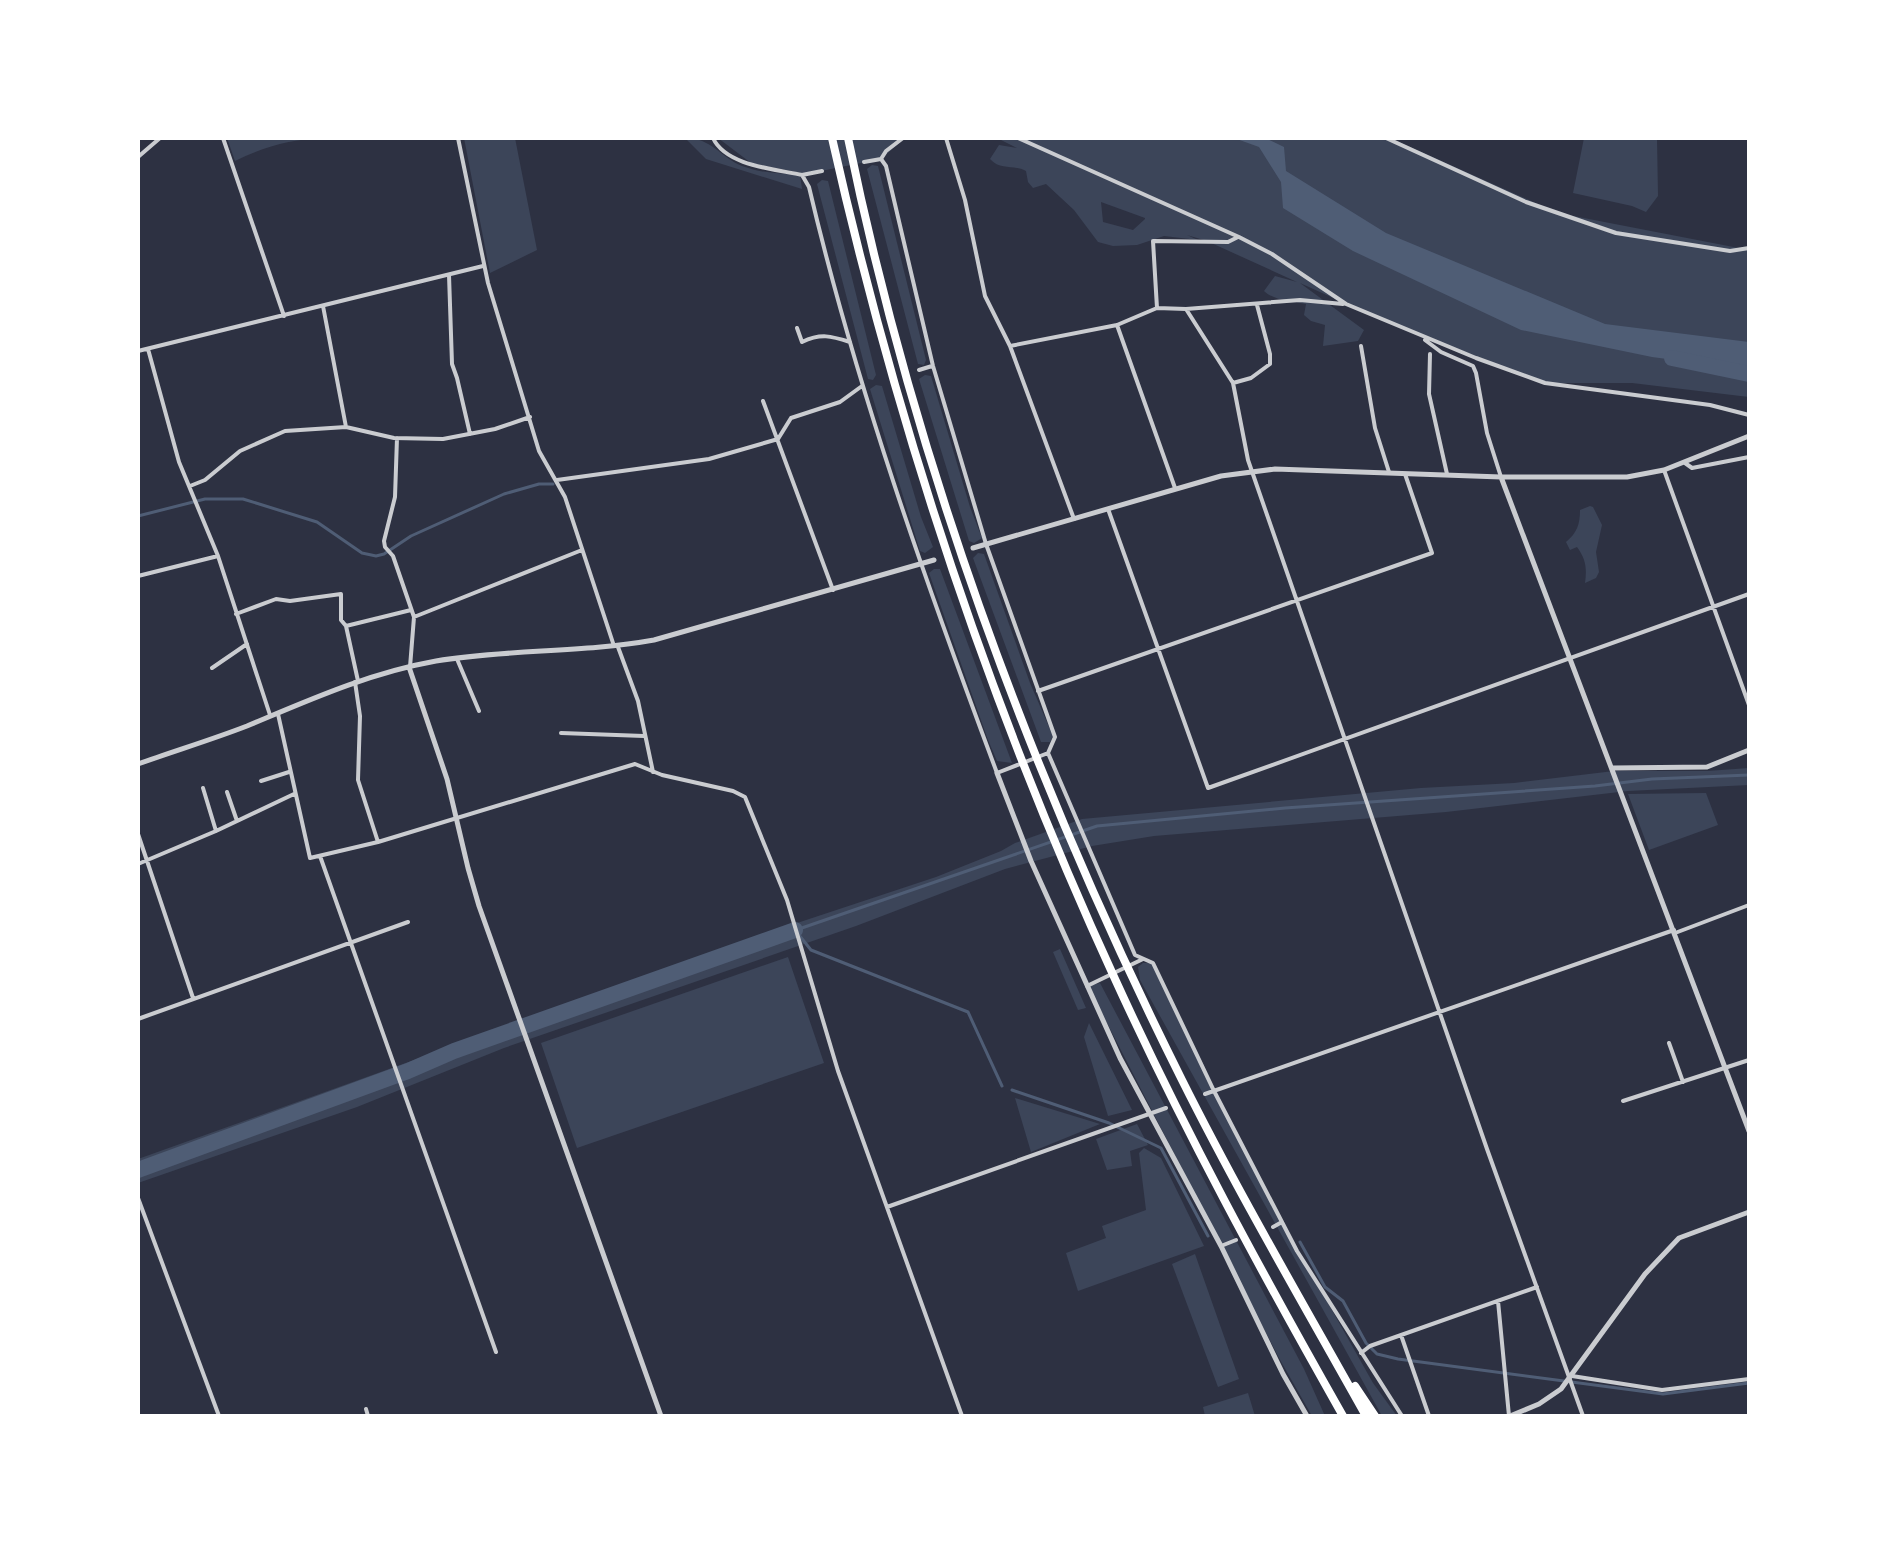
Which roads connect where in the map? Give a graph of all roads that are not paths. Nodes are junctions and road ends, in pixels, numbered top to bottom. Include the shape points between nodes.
1 (160, 138) edge
2 (223, 138) edge
3 (458, 138) edge
4 (832, 138) edge
5 (848, 138) edge
6 (903, 138) edge
7 (946, 138) edge
8 (1018, 138) edge
9 (1386, 138) edge
10 (713, 139) edge
11 (138, 157) edge
12 (881, 159) junction
13 (864, 162) dead end
14 (822, 171) dead end
15 (802, 175) junction
16 (1239, 237) junction
17 (1749, 248) edge
18 (483, 266) junction
19 (449, 275) junction
20 (1346, 304) junction
21 (1257, 305) junction
22 (323, 306) junction
23 (1157, 308) junction
24 (1186, 309) junction
25 (284, 316) junction
26 (1117, 325) junction
27 (797, 328) dead end
28 (1419, 336) junction
29 (850, 342) junction
30 (1010, 346) junction
31 (1361, 346) dead end
32 (148, 349) junction
33 (138, 351) edge
34 (1430, 354) dead end
35 (933, 366) junction
36 (919, 370) dead end
37 (1233, 383) junction
38 (862, 386) junction
39 (763, 401) dead end
40 (1749, 415) edge
41 (530, 417) junction
42 (346, 427) junction
43 (470, 434) junction
44 (1749, 436) edge
45 (397, 438) junction
46 (778, 439) junction
47 (1749, 457) edge
48 (1685, 463) junction
49 (1664, 470) junction
50 (1252, 471) junction
51 (1389, 472) junction
52 (1404, 473) junction
53 (1447, 474) junction
54 (1501, 477) junction
55 (557, 480) junction
56 (190, 486) junction
57 (1175, 489) junction
58 (1108, 509) junction
59 (1074, 519) junction
60 (986, 544) junction
61 (973, 548) dead end
62 (582, 550) junction
63 (218, 556) junction
64 (934, 560) dead end
65 (919, 564) junction
66 (138, 576) edge
67 (833, 590) junction
68 (1749, 594) edge
69 (1296, 600) junction
70 (1713, 607) junction
71 (411, 610) junction
72 (236, 614) junction
73 (414, 617) junction
74 (346, 626) junction
75 (247, 644) junction
76 (616, 647) junction
77 (1159, 649) junction
78 (1572, 658) junction
79 (457, 659) junction
80 (410, 667) junction
81 (212, 668) dead end
82 (356, 681) junction
83 (1038, 691) junction
84 (1749, 705) edge
85 (479, 711) dead end
86 (277, 712) junction
87 (270, 715) junction
88 (561, 733) dead end
89 (644, 736) junction
90 (1345, 738) junction
91 (1749, 750) edge
92 (1048, 753) junction
93 (138, 764) edge
94 (1613, 768) junction
95 (289, 772) junction
96 (653, 772) junction
97 (997, 773) junction
98 (261, 781) dead end
99 (203, 788) dead end
100 (227, 792) dead end
101 (294, 794) junction
102 (456, 819) junction
103 (237, 821) junction
104 (216, 831) junction
105 (138, 834) edge
106 (378, 842) junction
107 (320, 856) junction
108 (146, 860) junction
109 (138, 864) edge
110 (1749, 905) edge
111 (408, 922) dead end
112 (1674, 931) junction
113 (351, 941) junction
114 (1143, 959) junction
115 (1087, 986) junction
116 (193, 999) junction
117 (1440, 1011) junction
118 (138, 1019) edge
119 (1669, 1043) dead end
120 (1749, 1060) edge
121 (1725, 1068) junction
122 (1683, 1082) junction
123 (1214, 1091) junction
124 (1205, 1094) dead end
125 (1623, 1101) dead end
126 (1166, 1108) dead end
127 (1150, 1114) junction
128 (1749, 1131) edge
129 (138, 1198) edge
130 (887, 1207) junction
131 (1749, 1212) edge
132 (1282, 1222) junction
133 (1273, 1227) dead end
134 (1236, 1240) dead end
135 (1221, 1246) junction
136 (1288, 1276) junction
137 (1537, 1287) junction
138 (1498, 1301) junction
139 (1401, 1335) junction
140 (496, 1352) dead end
141 (1361, 1353) junction
142 (1571, 1377) junction
143 (1749, 1379) edge
144 (366, 1409) dead end
145 (219, 1416) edge
146 (368, 1416) edge
147 (661, 1416) edge
148 (962, 1416) edge
149 (1307, 1416) edge
150 (1343, 1416) edge
151 (1366, 1416) edge
152 (1375, 1416) edge
153 (1402, 1416) edge
154 (1429, 1416) edge
155 (1510, 1416) edge
156 (1583, 1416) edge

1 - 11 street
2 - 25 street
3 - 18 street
4 - 150 highway via 897,396 956,582 1020,757 1115,979 1209,1173
5 - 136 highway via 928,454 1035,752 1130,973
6 - 12 street
7 - 30 street via 985,296
8 - 16 street
9 - 17 street via 1526,202 1616,233 1730,251
10 - 15 street via 719,148 751,163
12 - 13 street
12 - 35 street
14 - 15 street
15 - 29 street
16 - 20 street
16 - 23 street via 1228,242 1153,241
18 - 19 street
18 - 41 street
19 - 22 street
19 - 43 street via 452,364
20 - 21 street via 1300,300
20 - 28 street
21 - 24 street
21 - 37 street via 1270,364
22 - 25 street
22 - 42 street
23 - 24 street
23 - 26 street
24 - 37 street
25 - 32 street
26 - 30 street
26 - 57 street
27 - 29 street via 802,342 825,335
28 - 40 street via 1545,383
28 - 54 street via 1473,366
29 - 38 street
30 - 59 street
31 - 51 street via 1375,428
32 - 33 street
32 - 56 street
34 - 53 street via 1429,394
35 - 36 street
35 - 60 street
37 - 50 street
38 - 46 street via 840,402 791,418
38 - 65 street
39 - 46 street
41 - 43 street
41 - 55 street via 539,451
42 - 45 street
42 - 56 street via 285,431 240,451
43 - 45 street
44 - 48 street
45 - 71 street via 395,497 384,541
46 - 55 street via 709,459
46 - 67 street
47 - 48 street via 1692,468
48 - 49 street
49 - 54 street via 1627,477
49 - 70 street
50 - 51 street
50 - 57 street
50 - 69 street
51 - 52 street
52 - 53 street
52 - 69 street via 1432,553
53 - 54 street
54 - 78 street
55 - 62 street
56 - 63 street
57 - 58 street
58 - 59 street
58 - 77 street
59 - 60 street
60 - 61 street
60 - 83 street
62 - 73 street
62 - 76 street
63 - 66 street
63 - 72 street
64 - 65 street
65 - 67 street
65 - 97 street
67 - 76 street
68 - 70 street
69 - 77 street
69 - 90 street
70 - 78 street
70 - 84 street
71 - 73 street
71 - 74 street
72 - 74 street via 276,599 341,594 341,620
72 - 75 street
73 - 80 street
74 - 82 street
75 - 81 street
75 - 87 street
76 - 79 street
76 - 89 street via 633,681
77 - 83 street
77 - 90 street via 1208,788
78 - 90 street
78 - 94 street
79 - 80 street
79 - 85 street
80 - 82 street
80 - 102 street
82 - 86 street
82 - 106 street via 358,780
83 - 92 street via 1055,737
86 - 87 street
86 - 95 street
87 - 93 street
88 - 89 street
89 - 96 street
90 - 117 street
91 - 94 street via 1707,767
92 - 97 street
92 - 114 street via 1135,955
94 - 112 street
95 - 98 street
95 - 101 street
96 - 102 street via 635,764
96 - 130 street via 745,797 787,900 838,1071
97 - 115 street
99 - 104 street
100 - 103 street
101 - 103 street
101 - 107 street via 310,858
102 - 106 street
102 - 147 street via 479,906
103 - 104 street
104 - 108 street
105 - 108 street
106 - 107 street
107 - 113 street
108 - 109 street
108 - 116 street
110 - 112 street
111 - 113 street
112 - 117 street
112 - 121 street
113 - 116 street
113 - 140 street
114 - 115 street
114 - 123 street via 1153,963
115 - 127 street
116 - 118 street
117 - 123 street
117 - 137 street
119 - 122 street
120 - 121 street
121 - 122 street
121 - 128 street
122 - 125 street
123 - 124 street
123 - 132 street
126 - 127 street
127 - 130 street
127 - 135 street
129 - 145 street
130 - 148 street
131 - 142 street via 1679,1238 1645,1274
132 - 133 street
132 - 141 street
134 - 135 street
135 - 149 street
136 - 151 highway
136 - 152 highway
137 - 138 street
137 - 142 street
138 - 139 street
138 - 155 street
139 - 141 street
139 - 154 street
141 - 153 street
142 - 143 street via 1662,1390
142 - 155 street via 1539,1404
142 - 156 street
144 - 146 street

